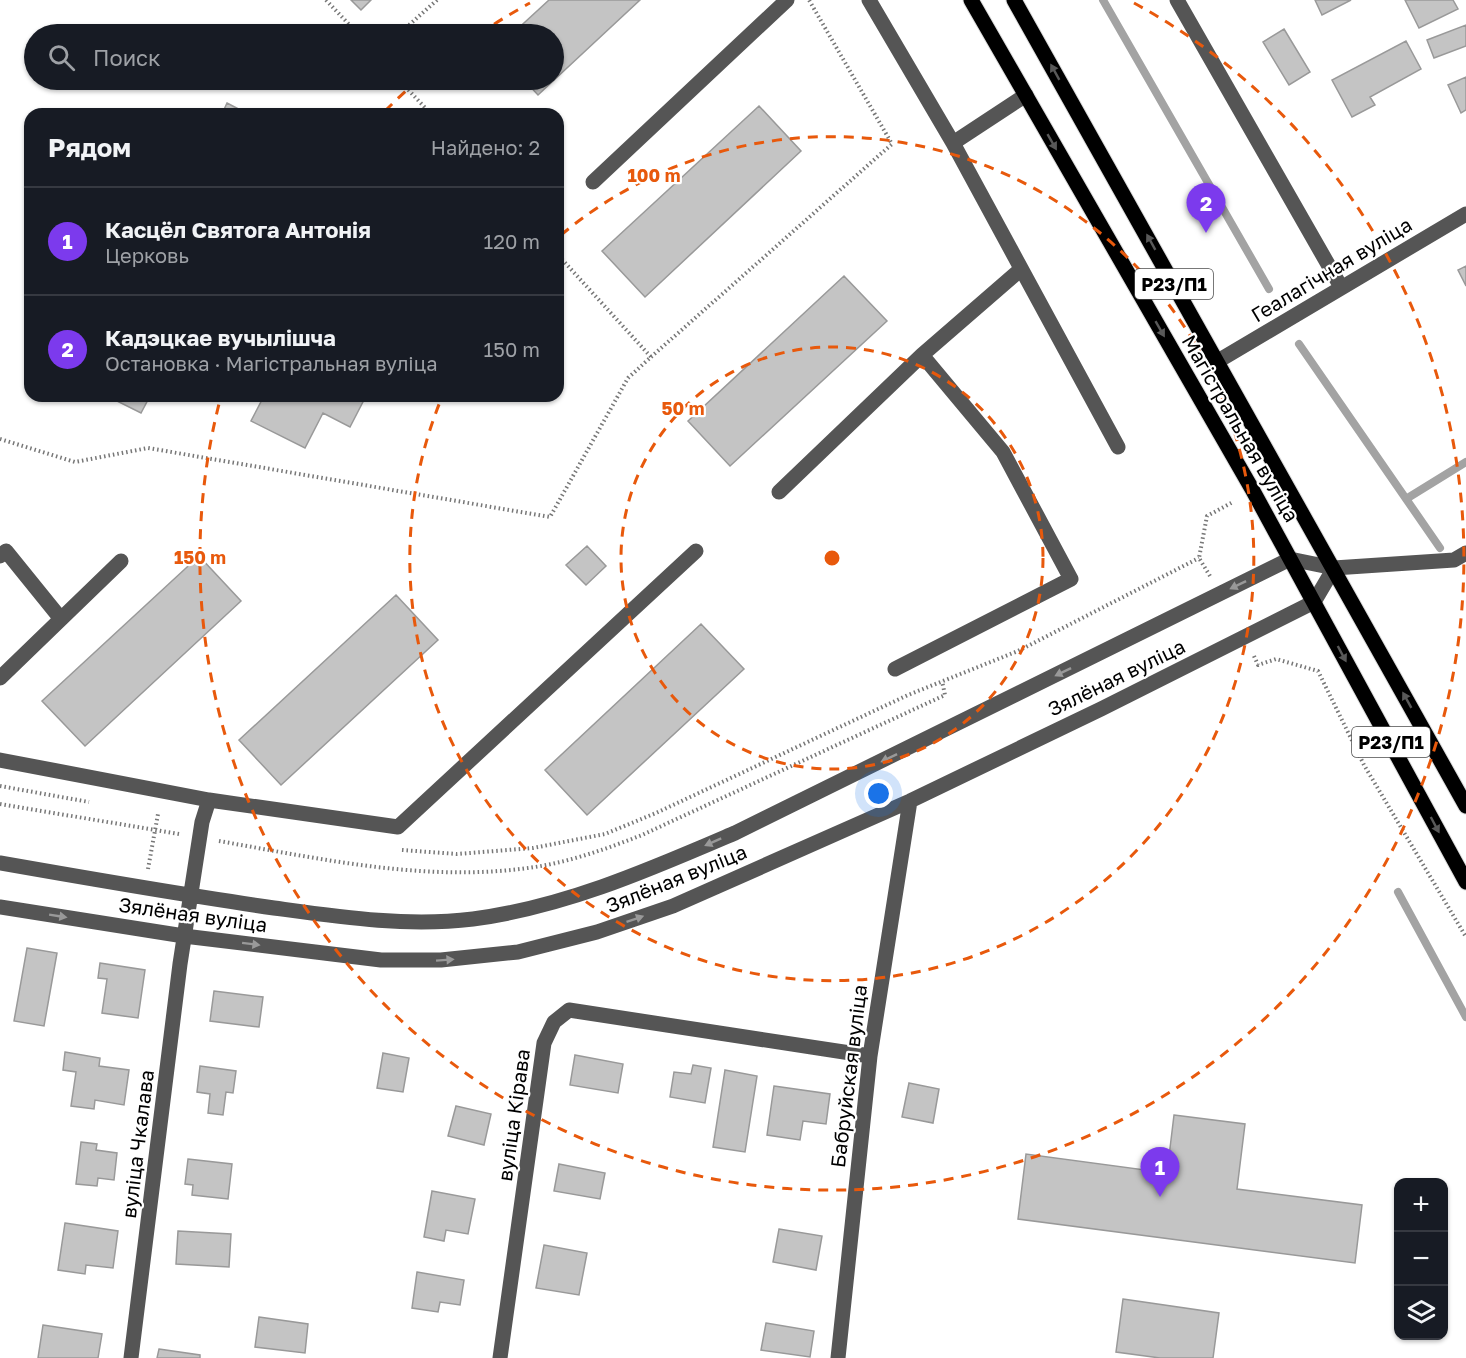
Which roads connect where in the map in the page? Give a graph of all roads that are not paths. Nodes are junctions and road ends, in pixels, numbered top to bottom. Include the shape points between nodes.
1 (787, 0) edge
2 (869, 0) edge
3 (971, 0) edge
4 (1014, 0) edge
5 (1177, 0) edge
6 (1026, 95) junction
7 (953, 143) junction
8 (592, 182) dead end
9 (1466, 214) edge
10 (1020, 270) junction
11 (1341, 287) junction
12 (922, 355) junction
13 (1218, 361) junction
14 (1118, 447) dead end
15 (779, 492) dead end
16 (696, 551) dead end
17 (1466, 553) edge
18 (0, 556) edge
19 (1290, 559) junction
20 (121, 561) dead end
21 (1334, 568) junction
22 (1314, 602) junction
23 (61, 619) junction
24 (895, 669) dead end
25 (0, 678) edge
26 (0, 760) edge
27 (209, 800) junction
28 (910, 801) junction
29 (1466, 806) edge
30 (0, 863) edge
31 (1466, 882) edge
32 (191, 896) junction
33 (0, 907) edge
34 (184, 936) junction
35 (870, 1056) junction
36 (131, 1358) edge
37 (500, 1358) edge
38 (838, 1358) edge

1 - 8 street
2 - 7 street
3 - 6 main road, Магістральная вуліца / Р23/П1
13 -> 4 main road, Магістральная вуліца / Р23/П1
5 - 11 street
6 - 7 street
6 -> 19 main road, Магістральная вуліца / Р23/П1
7 - 10 street
9 - 11 street, Геалагічная вуліца
10 - 12 street
10 - 14 street
11 - 13 street, Геалагічная вуліца
12 - 15 street
12 - 24 street via 1003,453 1071,579
13 - 21 main road, Магістральная вуліца / Р23/П1
16 - 27 street via 398,827
17 - 21 street via 1454,560
18 - 23 street via 6,551
19 - 21 street
19 - 22 main road, Магістральная вуліца / Р23/П1
19 -> 32 street, Зялёная вуліца via 735,832 661,865 563,900 472,919 380,922
20 - 23 street
21 - 22 street
29 -> 21 main road, Магістральная вуліца / Р23/П1
22 - 28 street, Зялёная вуліца
22 -> 31 main road, Магістральная вуліца / Р23/П1
23 - 25 street
26 - 27 street
27 - 32 street, вуліца Чкалава
34 -> 28 street, Зялёная вуліца via 381,960 441,960 518,952 597,932 673,906
28 - 35 street, Бабруйская вуліца
30 - 32 street, Зялёная вуліца
32 - 34 street, вуліца Чкалава
33 -> 34 street, Зялёная вуліца
34 - 36 street, вуліца Чкалава
35 - 37 street, вуліца Кірава via 569,1010 554,1022 544,1043
35 - 38 street, Бабруйская вуліца

